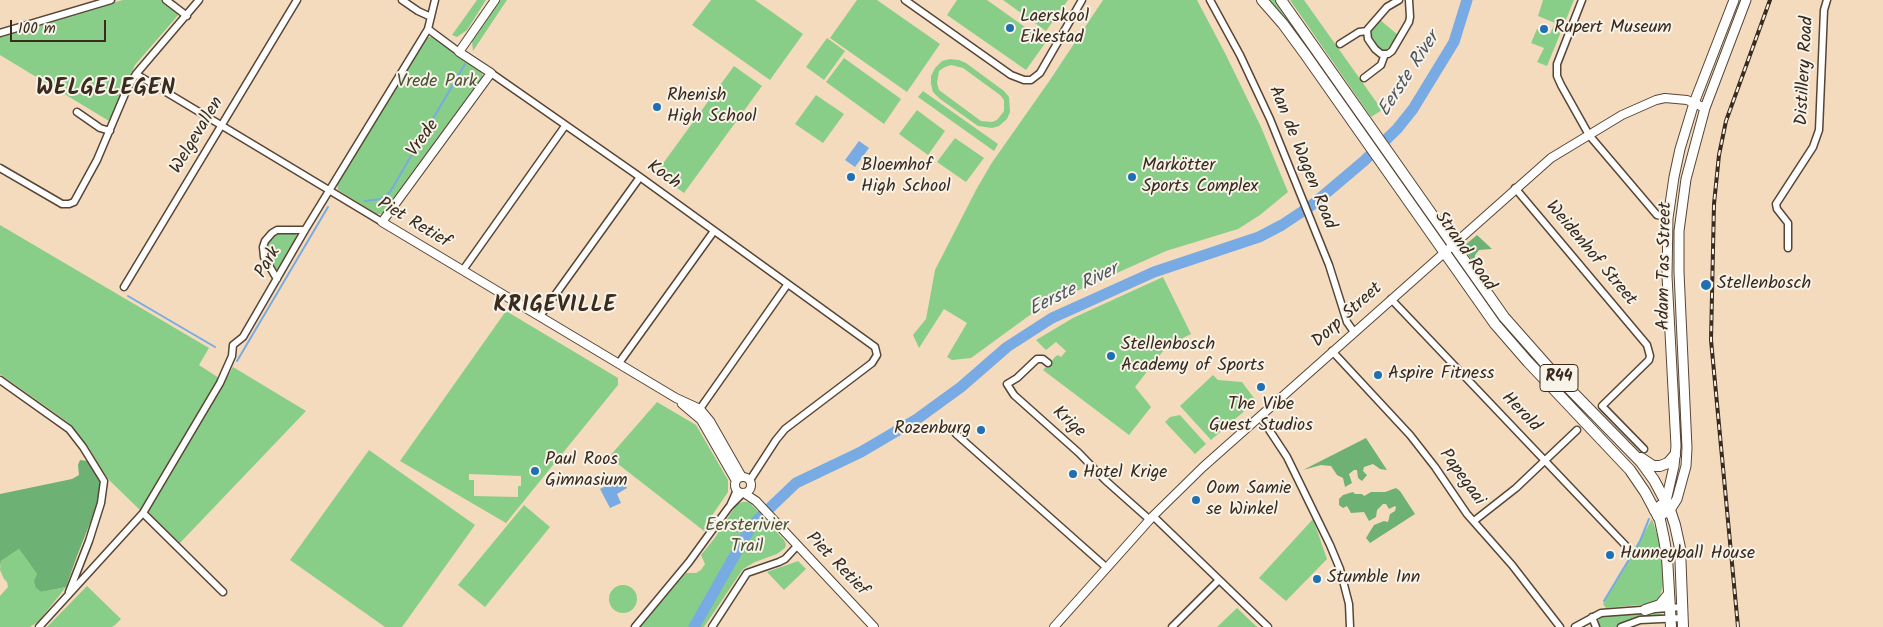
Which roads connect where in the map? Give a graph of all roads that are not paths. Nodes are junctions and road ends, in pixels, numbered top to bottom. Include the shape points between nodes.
1 (111, 0) edge
2 (166, 0) edge
3 (199, 0) edge
4 (297, 0) edge
5 (402, 0) edge
6 (435, 0) edge
7 (495, 0) edge
8 (905, 0) edge
9 (1082, 0) edge
10 (1210, 0) edge
11 (1262, 0) edge
12 (1281, 0) edge
13 (1398, 0) edge
14 (1409, 0) edge
15 (1582, 0) edge
16 (1734, 0) edge
17 (1746, 0) edge
18 (1827, 0) edge
19 (187, 16) junction
20 (431, 17) junction
21 (428, 29) junction
22 (1367, 31) junction
23 (0, 33) edge
24 (1340, 44) dead end
25 (459, 52) junction
26 (1385, 54) junction
27 (491, 73) junction
28 (136, 74) junction
29 (1364, 78) dead end
30 (1694, 103) junction
31 (1705, 108) junction
32 (77, 112) dead end
33 (222, 126) junction
34 (565, 126) junction
35 (110, 130) junction
36 (1589, 135) junction
37 (0, 168) edge
38 (640, 177) junction
39 (1515, 188) junction
40 (330, 190) junction
41 (1668, 218) junction
42 (382, 222) junction
43 (305, 230) junction
44 (714, 231) junction
45 (1453, 245) junction
46 (1788, 248) dead end
47 (1444, 253) junction
48 (463, 270) junction
49 (277, 279) junction
50 (787, 285) junction
51 (124, 287) dead end
52 (1391, 299) junction
53 (540, 316) junction
54 (1354, 332) junction
55 (1332, 351) junction
56 (619, 363) junction
57 (1048, 363) dead end
58 (0, 380) edge
59 (698, 412) junction
60 (1260, 416) junction
61 (1577, 430) dead end
62 (956, 434) dead end
63 (1616, 437) junction
64 (1644, 450) dead end
65 (1675, 455) junction
66 (1544, 461) junction
67 (743, 486) junction
68 (1668, 506) junction
69 (1656, 513) junction
70 (143, 514) junction
71 (1151, 518) junction
72 (1474, 521) junction
73 (797, 546) junction
74 (1628, 548) dead end
75 (1107, 568) junction
76 (1219, 580) junction
77 (223, 592) dead end
78 (1669, 594) junction
79 (68, 595) junction
80 (1682, 607) junction
81 (1645, 610) junction
82 (1592, 617) junction
83 (1670, 618) edge
84 (1682, 623) edge
85 (39, 627) edge
86 (635, 627) edge
87 (712, 627) edge
88 (874, 627) edge
89 (1054, 627) edge
90 (1172, 627) edge
91 (1268, 627) edge
92 (1350, 627) edge
93 (1560, 627) edge
94 (1574, 627) edge
95 (1596, 627) edge
96 (1621, 627) edge

1 - 23 street
2 - 19 street
3 - 19 street
4 - 33 street, Welgevallen
5 - 20 street
6 - 20 street, Park
7 - 25 street
8 - 9 street via 1011,75 1031,80 1040,73
10 - 54 street, Aan de Wagen Road via 1259,93 1329,265 1347,322
11 - 47 main road, Strand Road / R44 via 1288,31
12 - 45 main road, Strand Road / R44
13 - 22 street
14 - 26 street via 1409,22 1392,51
15 - 36 street via 1557,64 1558,76
16 - 30 main road, Adam Tas Street
17 - 31 main road, Adam Tas Street
18 - 46 street, Distillery Road via 1819,130 1813,147 1776,204 1788,223
19 - 28 street
20 - 21 street, Park
21 - 25 street, Koch
21 - 40 street, Park
22 - 24 street via 1359,32
22 - 26 street via 1375,50
25 - 27 street, Koch
26 - 29 street via 1381,65
27 - 34 street, Koch
27 - 42 street, Vrede
28 - 33 street, Piet Retief
28 - 35 street
30 - 31 street, Dorp Street
30 - 36 street, Dorp Street via 1656,100
30 - 41 main road, Adam Tas Street via 1680,149
31 - 68 main road, Adam Tas Street via 1686,179 1679,230 1687,448 1681,490
32 - 35 street via 100,128
33 - 40 street, Piet Retief
33 - 51 street, Welgevallen
34 - 38 street, Koch
34 - 48 street
35 - 37 street via 74,202 65,205
36 - 39 street, Dorp Street via 1550,158
36 - 41 street via 1657,215
38 - 44 street, Koch
38 - 53 street
39 - 45 street, Dorp Street
39 - 64 street, Weidenhof Street via 1650,351 1649,360 1602,406
40 - 42 street, Piet Retief
40 - 43 street, Park
41 - 65 main road, Adam Tas Street via 1667,276
42 - 48 street, Piet Retief
43 - 49 street, Park
43 - 49 street via 278,230 265,241 264,258
44 - 50 street, Koch
44 - 56 street
45 - 47 street, Dorp Street
45 - 63 main road, Strand Road / R44 via 1513,328
47 - 52 street, Dorp Street
47 - 69 main road, Strand Road / R44 via 1505,337 1630,470
48 - 53 street, Piet Retief
49 - 70 street, Park via 242,337 233,345 232,356 220,383
50 - 59 street
50 - 67 street, Koch via 866,339 877,352 872,363 785,429
52 - 54 street, Dorp Street
52 - 66 street, Herold
53 - 56 street, Piet Retief
54 - 55 street, Dorp Street
55 - 60 street, Dorp Street
55 - 72 street, Papegaai via 1409,434
56 - 59 street, Piet Retief
57 - 71 street, Krige via 1037,359 1007,384 1014,395 1105,480
58 - 79 street via 69,429 104,482 92,531
59 - 67 street, Piet Retief
60 - 71 street, Dorp Street
60 - 92 street via 1287,456 1330,545 1350,604
61 - 66 street
62 - 75 street
63 - 65 main road via 1654,466 1664,466
63 - 68 main road, Strand Road / R44 via 1645,468
65 - 68 main road, Adam Tas Street
66 - 72 street
66 - 74 street, Herold
67 - 73 street, Piet Retief
67 - 86 street via 690,562
68 - 69 main road
68 - 80 main road, Adam Tas Street / R44 via 1680,548
69 - 78 main road, R44 via 1667,557
70 - 77 street
70 - 79 street, Park
71 - 75 street, Dorp Street
71 - 76 street
72 - 93 street, Papegaai
73 - 87 street via 785,559 747,572
73 - 88 street, Piet Retief
75 - 89 street, Dorp Street
76 - 90 street
76 - 91 street
78 - 81 main road via 1660,604
78 - 83 main road, R44
79 - 85 street, Park
80 - 83 street
80 - 84 main road, Adam Tas Street / R44
81 - 82 street via 1612,611
81 - 83 street
82 - 94 street
82 - 95 street
83 - 84 street
83 - 96 street via 1640,620

